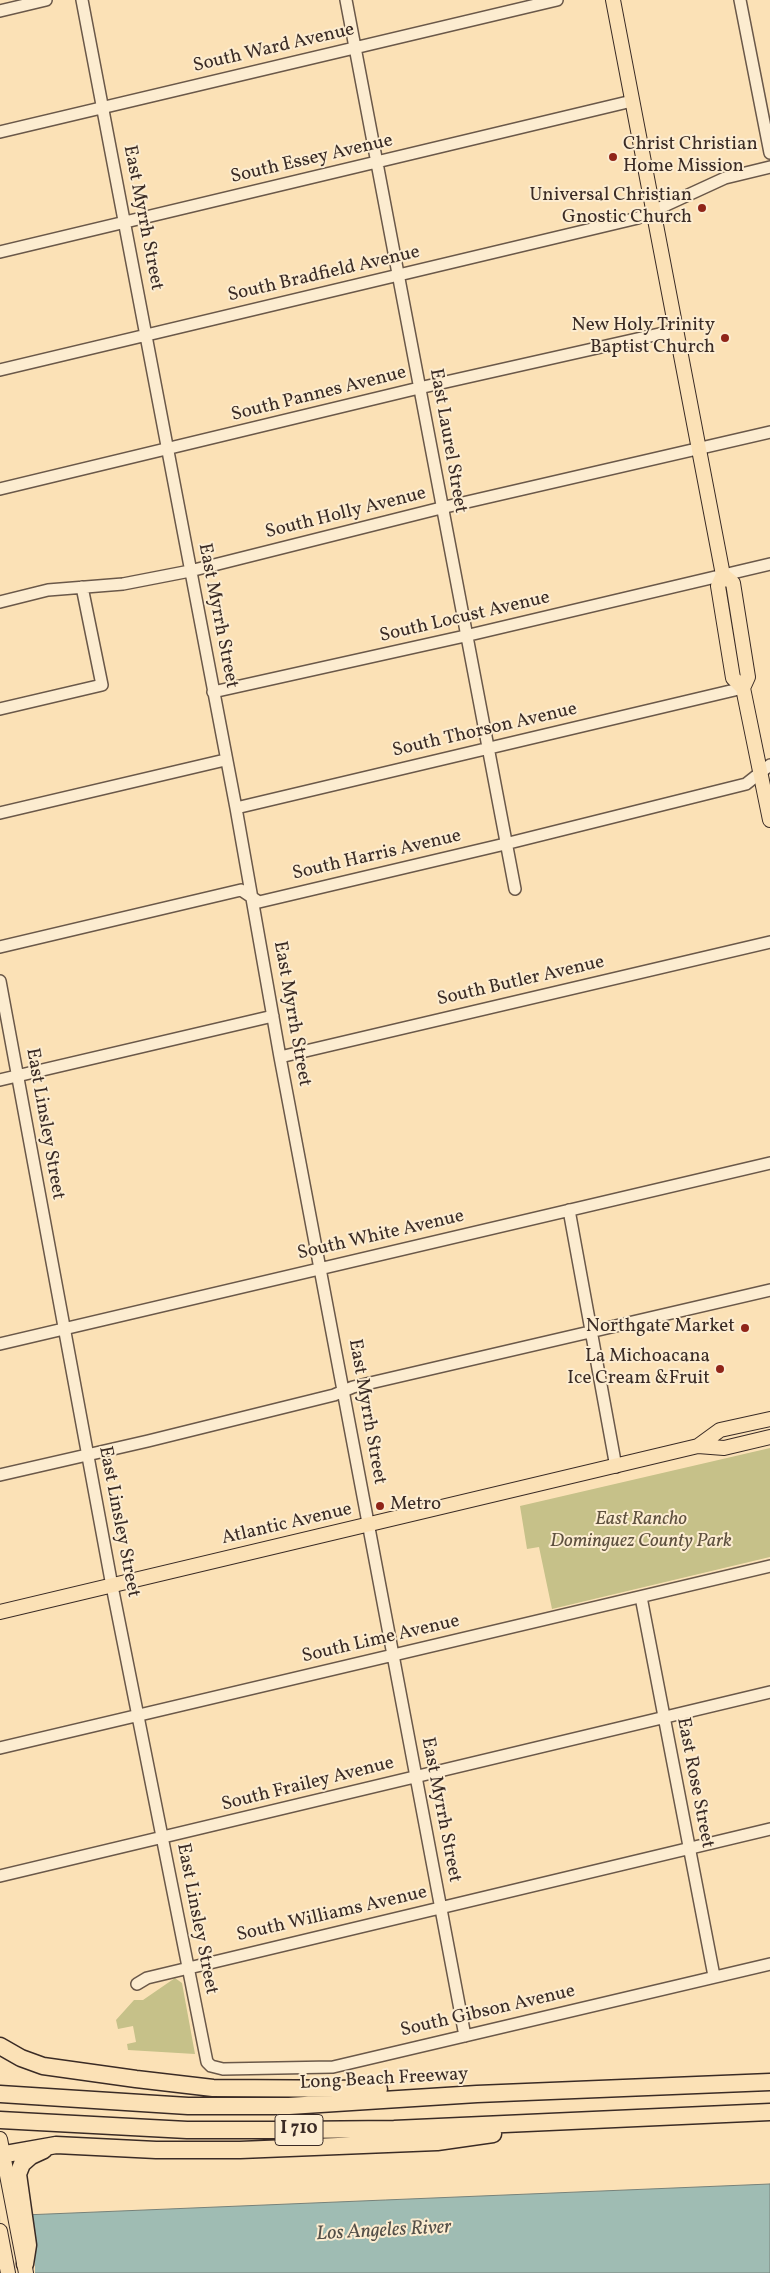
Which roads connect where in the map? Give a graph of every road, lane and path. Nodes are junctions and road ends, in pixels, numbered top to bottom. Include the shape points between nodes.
1 (46, 0) edge
2 (82, 0) edge
3 (346, 0) edge
4 (557, 0) edge
5 (613, 0) edge
6 (740, 0) edge
7 (0, 11) edge
8 (355, 47) junction
9 (632, 101) junction
10 (103, 107) junction
11 (0, 132) edge
12 (770, 153) edge
13 (377, 163) junction
14 (770, 167) edge
15 (654, 211) junction
16 (124, 222) junction
17 (0, 252) edge
18 (399, 275) junction
19 (677, 330) junction
20 (147, 334) junction
21 (0, 370) edge
22 (419, 388) junction
23 (770, 432) edge
24 (699, 448) junction
25 (168, 450) junction
26 (0, 489) edge
27 (441, 508) junction
28 (770, 564) edge
29 (190, 571) junction
30 (723, 575) junction
31 (82, 587) junction
32 (0, 602) edge
33 (465, 636) junction
34 (743, 688) junction
35 (213, 692) junction
36 (0, 709) edge
37 (487, 748) junction
38 (225, 760) junction
39 (765, 769) edge
40 (236, 808) junction
41 (0, 813) edge
42 (770, 820) edge
43 (505, 844) junction
44 (515, 889) dead end
45 (250, 896) junction
46 (770, 942) edge
47 (0, 947) edge
48 (0, 981) edge
49 (273, 1016) junction
50 (280, 1057) junction
51 (17, 1076) junction
52 (0, 1080) edge
53 (770, 1163) edge
54 (569, 1210) junction
55 (321, 1267) junction
56 (770, 1290) edge
57 (64, 1329) junction
58 (591, 1332) junction
59 (0, 1344) edge
60 (344, 1391) junction
61 (770, 1419) edge
62 (770, 1437) edge
63 (698, 1446) junction
64 (88, 1455) junction
65 (616, 1467) junction
66 (0, 1475) edge
67 (368, 1525) junction
68 (770, 1566) edge
69 (112, 1586) junction
70 (641, 1597) junction
71 (0, 1612) edge
72 (393, 1655) junction
73 (770, 1692) edge
74 (138, 1716) junction
75 (664, 1717) junction
76 (0, 1748) edge
77 (416, 1777) junction
78 (770, 1829) edge
79 (162, 1839) junction
80 (689, 1848) junction
81 (0, 1876) edge
82 (440, 1907) junction
83 (770, 1964) edge
84 (188, 1968) junction
85 (714, 1976) junction
86 (137, 1984) dead end
87 (465, 2036) junction
88 (0, 2046) edge
89 (211, 2066) joint
90 (770, 2082) edge
91 (0, 2094) edge
92 (476, 2094) junction
93 (770, 2112) edge
94 (0, 2120) edge
95 (597, 2120) junction
96 (56, 2145) junction
97 (1, 2150) edge
98 (14, 2188) junction
99 (0, 2231) edge
100 (26, 2268) edge
101 (8, 2273) edge

1 - 7 street
2 - 10 street, East Myrrh Street
3 - 8 street, East Laurel Street
4 - 8 street, South Ward Avenue
5 - 9 main road
6 - 12 street
8 - 10 street, South Ward Avenue
8 - 13 street, East Laurel Street
9 - 13 street, South Essey Avenue
9 - 15 main road
10 - 11 street, South Ward Avenue
10 - 16 street, East Myrrh Street
13 - 16 street, South Essey Avenue
13 - 18 street, East Laurel Street
14 - 15 street, South Bradfield Avenue via 725,178
15 - 18 street, South Bradfield Avenue via 638,218
15 - 19 main road
16 - 17 street, South Essey Avenue
16 - 20 street, East Myrrh Street
18 - 20 street, South Bradfield Avenue
18 - 22 street, East Laurel Street
19 - 22 street, South Pannes Avenue
19 - 24 main road
20 - 21 street, South Bradfield Avenue
20 - 25 street, East Myrrh Street
22 - 25 street, South Pannes Avenue
22 - 27 street, East Laurel Street
23 - 24 street, South Holly Avenue
24 - 27 street, South Holly Avenue
24 - 30 main road
25 - 26 street, South Pannes Avenue
25 - 29 street, East Myrrh Street
27 - 29 street, South Holly Avenue
27 - 33 street, East Laurel Street
28 - 30 street, South Locust Avenue
29 - 31 street, South Holly Avenue via 122,584
29 - 35 street, East Myrrh Street
30 - 33 street, South Locust Avenue
30 - 34 main road via 733,583 748,677
31 - 32 street, South Holly Avenue via 48,590
31 - 36 street via 102,685
33 - 35 street, South Locust Avenue
33 - 37 street, East Laurel Street
34 - 37 street, South Thorson Avenue
34 - 39 main road
35 - 38 street, East Myrrh Street
37 - 40 street, South Thorson Avenue
37 - 43 street, East Laurel Street
38 - 40 street, East Myrrh Street
38 - 41 street
39 - 42 main road
39 - 43 street, South Harris Avenue via 746,784
40 - 45 street, East Myrrh Street
43 - 44 street, East Laurel Street
43 - 45 street, South Harris Avenue via 259,902
45 - 47 street, South Harris Avenue via 241,890
45 - 49 street, East Myrrh Street
46 - 50 street, South Butler Avenue
48 - 51 street, East Linsley Street
49 - 50 street, East Myrrh Street
49 - 51 street
50 - 55 street, East Myrrh Street
51 - 52 street
51 - 57 street, East Linsley Street
53 - 54 street, South White Avenue
54 - 55 street, South White Avenue
54 - 58 street
55 - 57 street, South White Avenue
55 - 60 street, East Myrrh Street
56 - 58 street
57 - 59 street, South White Avenue
57 - 64 street, East Linsley Street
58 - 60 street
58 - 65 street
60 - 64 street
60 - 67 street, East Myrrh Street
61 - 63 main road, Atlantic Avenue via 720,1430
62 - 63 main road, Atlantic Avenue via 724,1448
63 - 65 main road, Atlantic Avenue
64 - 66 street
64 - 69 street, East Linsley Street
65 - 67 main road, Atlantic Avenue
67 - 69 main road, Atlantic Avenue
67 - 72 street, East Myrrh Street
68 - 70 street, South Lime Avenue
69 - 71 main road, Atlantic Avenue
69 - 74 street, East Linsley Street
70 - 72 street, South Lime Avenue
70 - 75 street, East Rose Street
72 - 74 street, South Lime Avenue
72 - 77 street, East Myrrh Street
73 - 75 street, South Frailey Avenue
74 - 76 street, South Lime Avenue
74 - 79 street, East Linsley Street
75 - 77 street, South Frailey Avenue
75 - 80 street, East Rose Street
77 - 79 street, South Frailey Avenue
77 - 82 street, East Myrrh Street
78 - 80 street, South Williams Avenue
79 - 81 street, South Frailey Avenue
79 - 84 street, East Linsley Street
80 - 82 street, South Williams Avenue
80 - 85 street, East Rose Street
82 - 84 street, South Williams Avenue
82 - 87 street, East Myrrh Street
83 - 85 street, South Gibson Avenue
84 - 86 street, South Williams Avenue via 147,1978
84 - 89 street, East Linsley Street via 205,2056
85 - 87 street, South Gibson Avenue
87 - 89 street, South Gibson Avenue via 333,2067 223,2069
88 - 92 highway via 43,2066 214,2088 355,2090 431,2086
90 - 92 highway, Long Beach Freeway / I 710
91 - 92 highway, Long Beach Freeway / I 710 via 188,2106 289,2106
93 - 95 highway, I 710
94 - 95 highway, I 710 via 187,2130 394,2129
95 - 96 highway via 427,2142 225,2150
96 - 97 highway
96 - 98 highway via 31,2156 22,2164
97 - 98 main road
98 - 100 highway via 28,2245
99 - 101 main road

